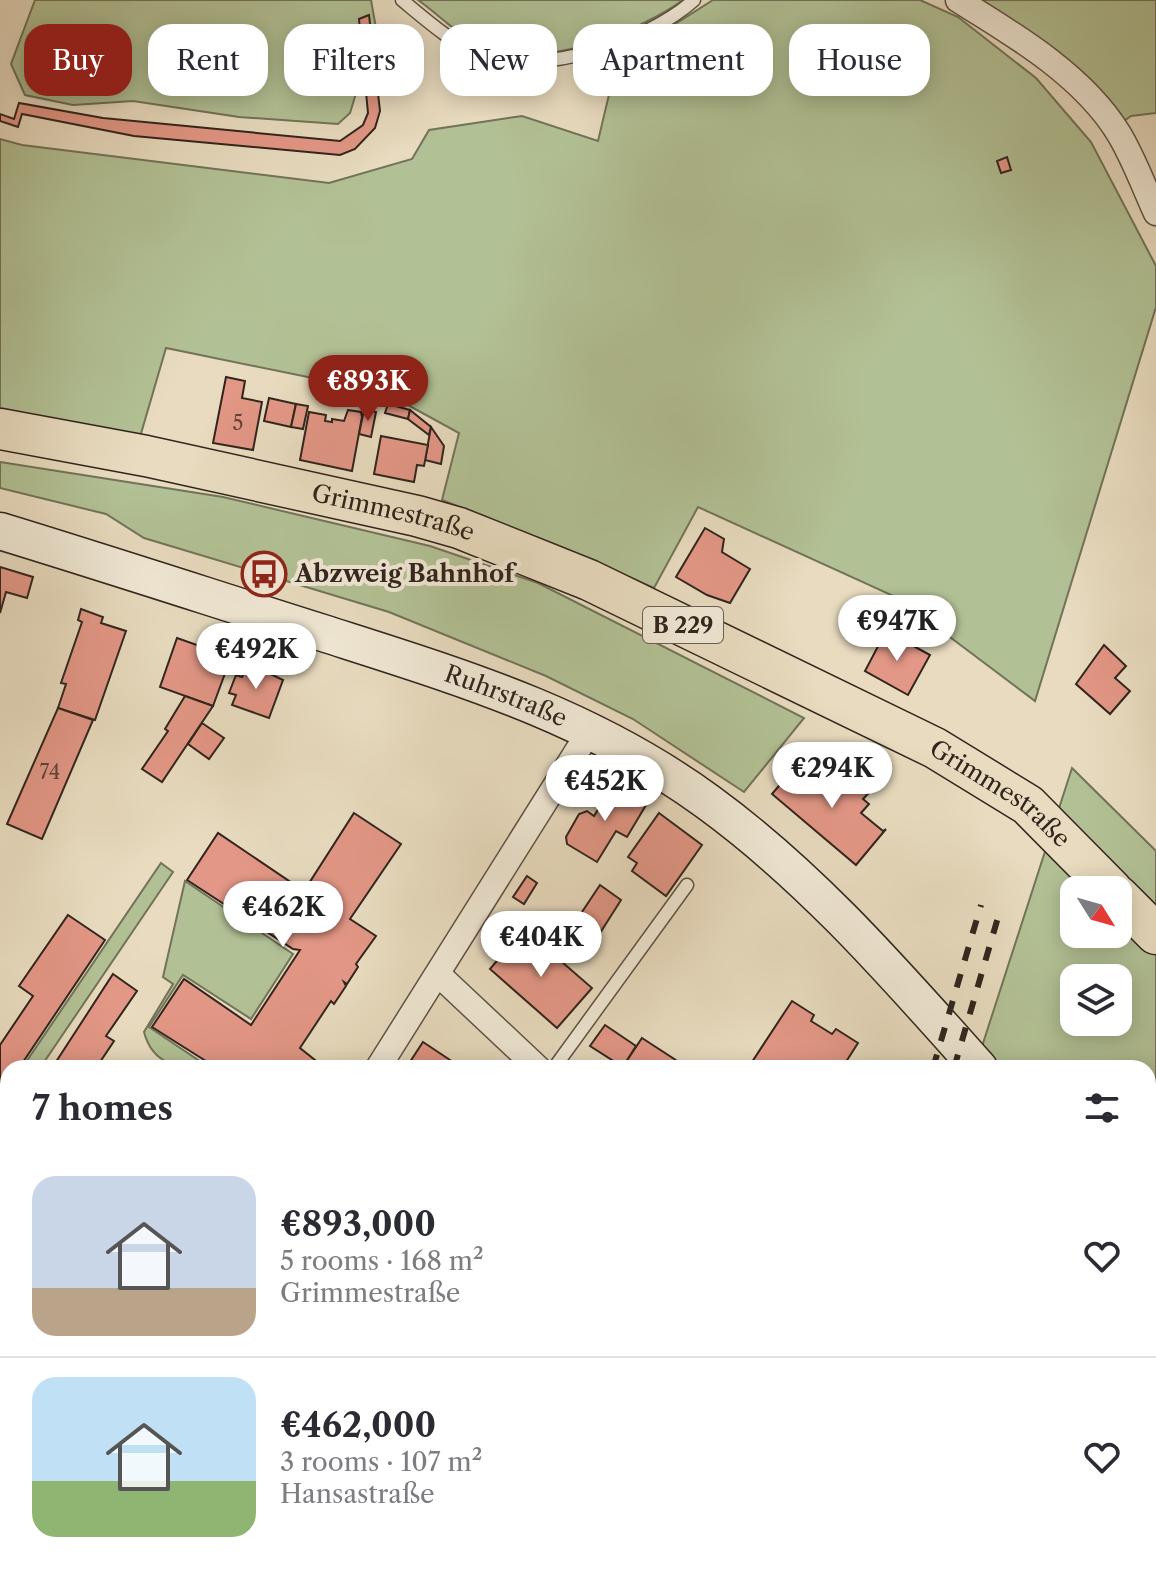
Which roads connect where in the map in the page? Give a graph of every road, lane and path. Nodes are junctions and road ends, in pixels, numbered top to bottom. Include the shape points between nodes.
1 (402, 0) edge
2 (694, 0) edge
3 (958, 0) edge
4 (1156, 213) edge
5 (0, 429) edge
6 (0, 531) edge
7 (589, 732) junction
8 (1098, 876) edge
9 (687, 885) dead end
10 (1132, 910) edge
11 (1156, 934) edge
12 (439, 975) junction
13 (970, 1057) edge
14 (383, 1060) edge
15 (529, 1060) edge
16 (560, 1060) edge

1 - 2 lane via 483,55 528,62 592,51 632,37
3 - 4 street via 1081,88 1119,134
5 - 8 main road, Grimmestraße / B 229 via 417,516 503,544 589,580 935,748 1028,805
6 - 7 main road, Ruhrstraße via 501,690
7 - 12 street
7 - 13 main road, Ruhrstraße via 707,801 770,850 836,910
9 - 16 lane
10 - 11 main road
12 - 14 street
12 - 15 street

